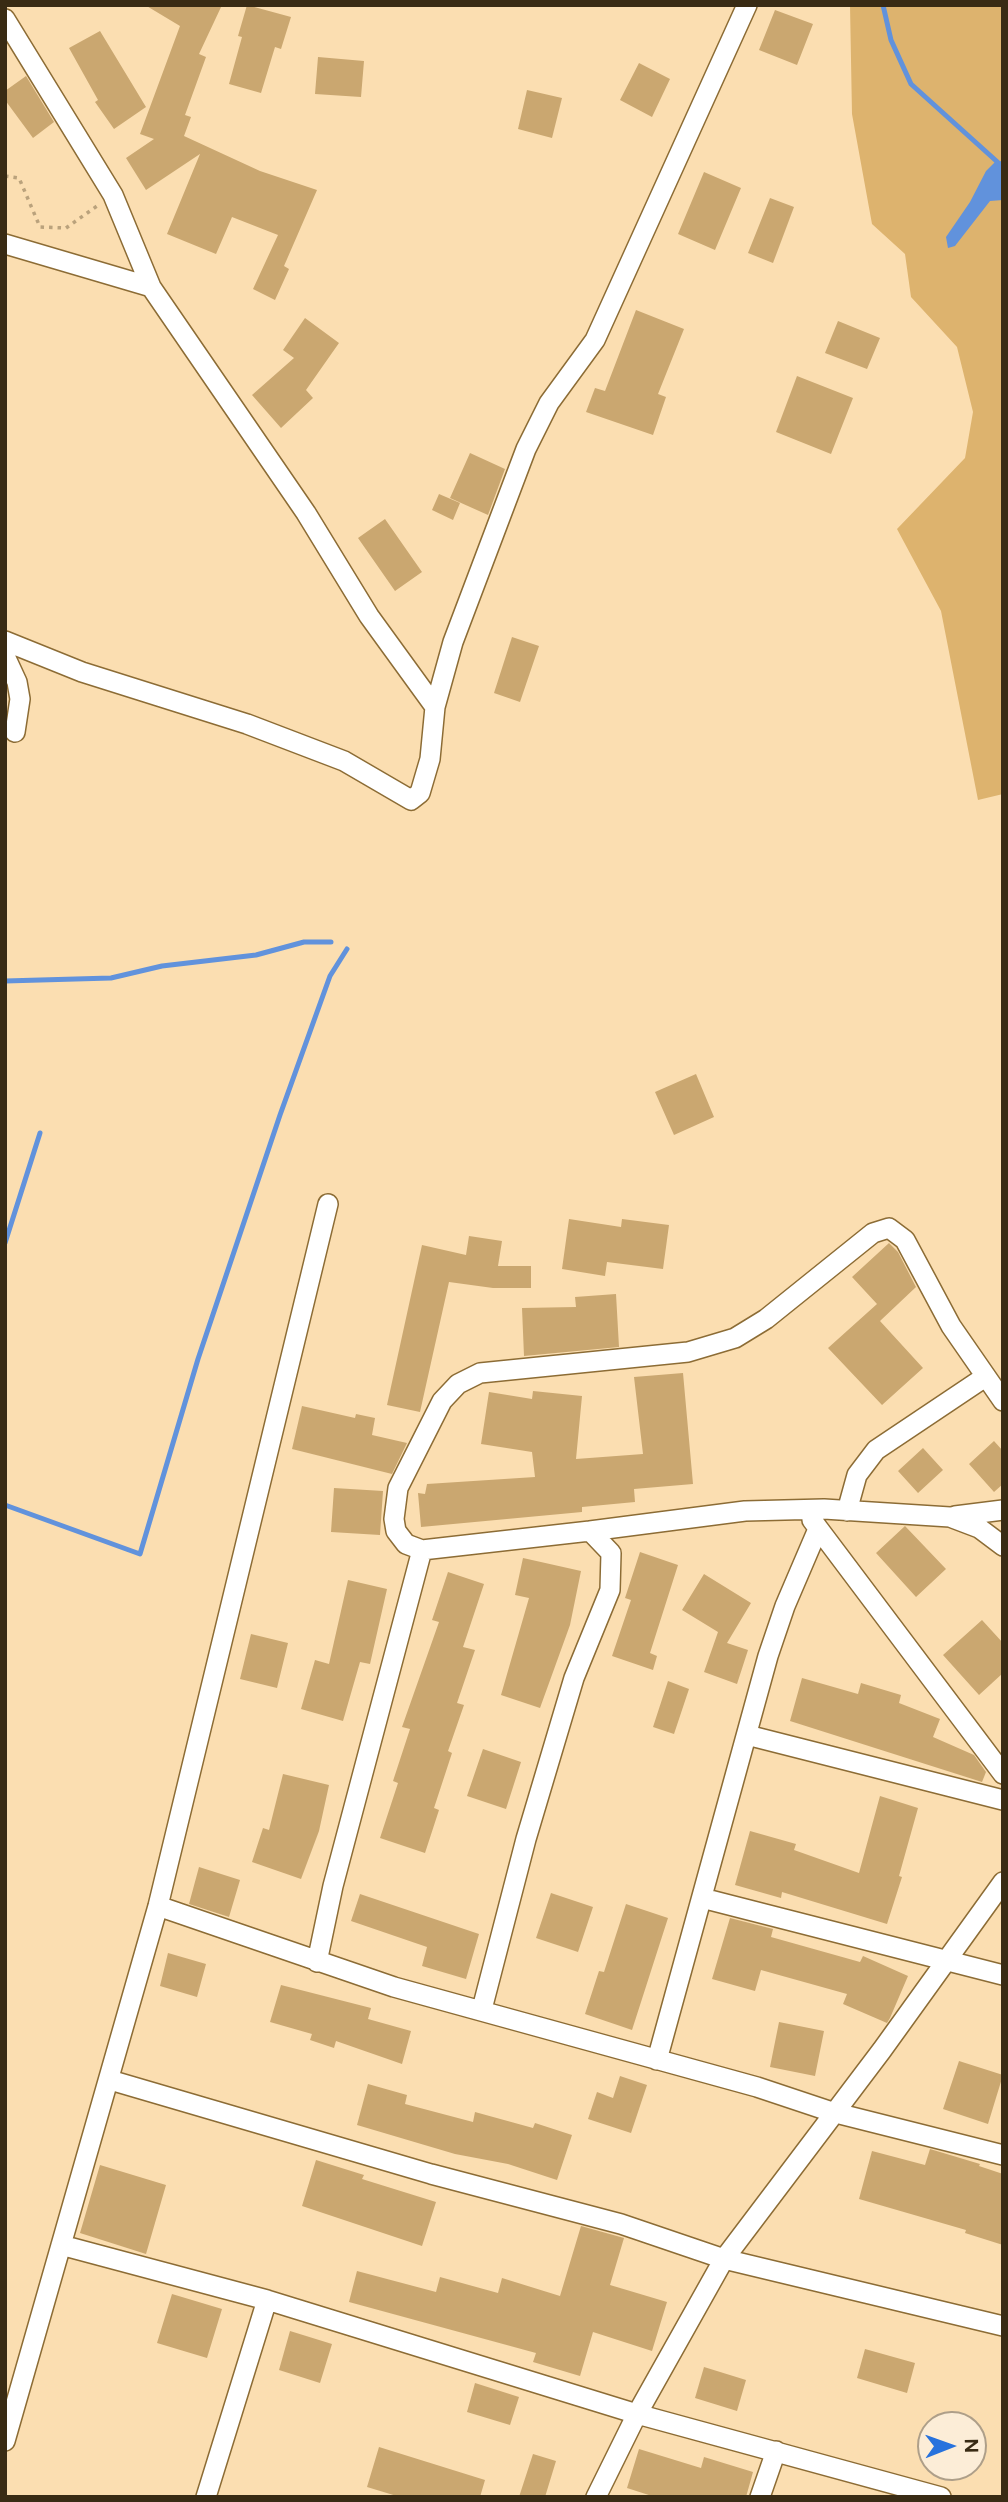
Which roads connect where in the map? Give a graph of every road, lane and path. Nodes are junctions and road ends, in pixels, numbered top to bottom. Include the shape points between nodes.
1 (747, 5) edge
2 (5, 19) edge
3 (5, 176) edge
4 (113, 195) junction
5 (5, 244) edge
6 (151, 287) junction
7 (5, 641) edge
8 (5, 656) edge
9 (435, 707) junction
10 (15, 732) dead end
11 (328, 1204) dead end
12 (985, 1377) junction
13 (1003, 1401) edge
14 (803, 1509) junction
15 (1003, 1510) edge
16 (847, 1511) junction
17 (950, 1517) junction
18 (818, 1529) junction
19 (590, 1531) junction
20 (1003, 1546) edge
21 (422, 1550) junction
22 (747, 1735) junction
23 (1003, 1774) edge
24 (1003, 1800) edge
25 (1003, 1882) edge
26 (702, 1898) junction
27 (158, 1906) junction
28 (317, 1962) junction
29 (944, 1962) junction
30 (1003, 1975) edge
31 (482, 2009) junction
32 (657, 2060) junction
33 (110, 2080) junction
34 (832, 2112) junction
35 (1003, 2155) edge
36 (61, 2245) junction
37 (724, 2259) junction
38 (267, 2300) junction
39 (1003, 2326) edge
40 (637, 2414) junction
41 (5, 2441) edge
42 (776, 2451) junction
43 (206, 2497) edge
44 (596, 2497) edge
45 (760, 2497) edge
46 (941, 2497) edge

1 - 9 street via 595,340 549,403 526,449 453,642
2 - 4 street
3 - 4 path via 19,178 40,228 66,228
4 - 6 street
5 - 6 street
6 - 9 street via 306,513 369,616
7 - 9 street via 344,761 411,800 419,797 425,780
8 - 10 street via 20,699
11 - 27 street
12 - 13 street
12 - 16 street via 876,1450 857,1475
12 - 21 street via 951,1326 905,1240 897,1231 880,1228 766,1319 735,1338 688,1352 480,1373 458,1384 442,1401 398,1488 396,1531 406,1544
14 - 16 street
14 - 18 street
14 - 19 street
15 - 17 street
16 - 17 street
17 - 20 street via 979,1528
18 - 22 street via 785,1606
18 - 23 street
19 - 21 street
19 - 31 street via 611,1553 610,1590 574,1678
21 - 28 street
22 - 24 street
22 - 26 street
25 - 29 street
26 - 29 street
26 - 32 street
27 - 28 street
27 - 33 street
28 - 31 street
29 - 30 street
29 - 34 street
31 - 32 street
32 - 34 street
33 - 36 street
33 - 37 street via 621,2224
34 - 35 street
34 - 37 street
36 - 38 street
36 - 41 street
37 - 39 street
37 - 40 street
38 - 40 street
38 - 43 street
40 - 42 street
40 - 44 street
42 - 45 street
42 - 46 street

